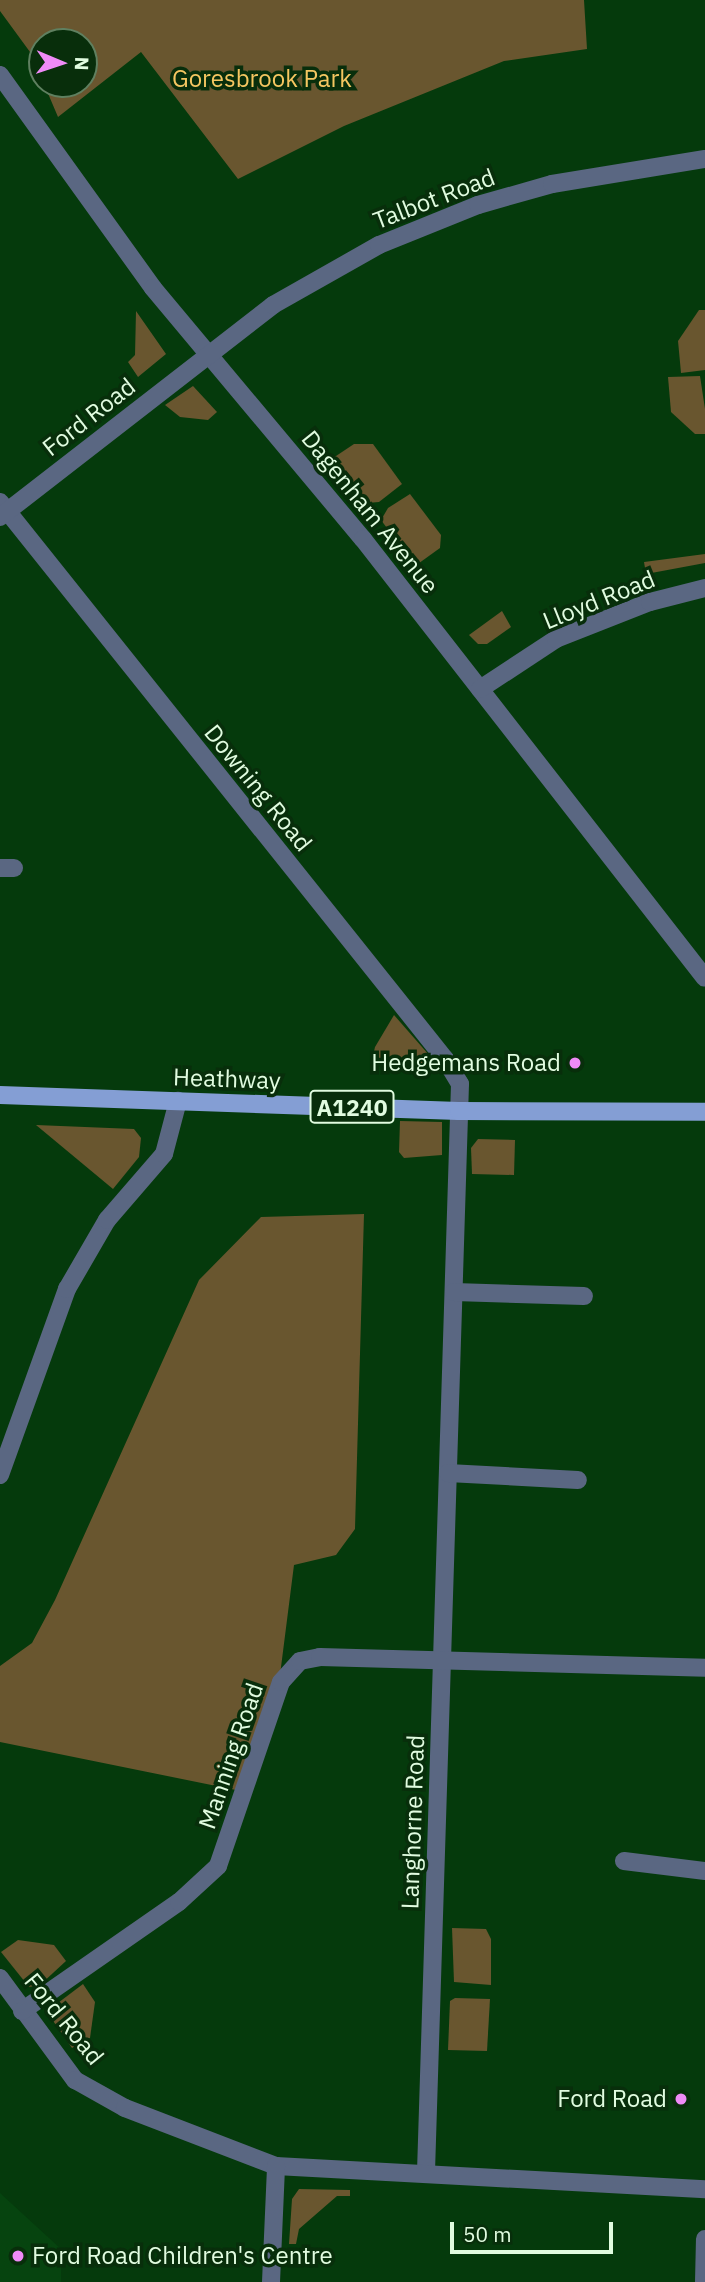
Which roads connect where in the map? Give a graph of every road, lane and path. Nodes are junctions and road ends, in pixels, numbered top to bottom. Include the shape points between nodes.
1 (0, 75) edge
2 (705, 159) edge
3 (208, 355) junction
4 (2, 511) edge
5 (705, 588) edge
6 (480, 689) junction
7 (705, 978) edge
8 (0, 1095) edge
9 (178, 1101) junction
10 (459, 1111) junction
11 (705, 1112) edge
12 (454, 1292) junction
13 (584, 1296) dead end
14 (447, 1473) junction
15 (0, 1475) edge
16 (578, 1480) dead end
17 (443, 1660) junction
18 (705, 1668) edge
19 (625, 1861) dead end
20 (705, 1871) edge
21 (0, 1978) edge
22 (22, 2011) junction
23 (276, 2166) junction
24 (426, 2173) junction
25 (705, 2189) edge
26 (705, 2239) edge
27 (271, 2282) edge
28 (704, 2282) edge

1 - 3 street, Dagenham Avenue
2 - 3 street, Talbot Road via 552,184 444,218 314,280
3 - 4 street, Ford Road
3 - 6 street, Dagenham Avenue via 363,538
4 - 10 street, Downing Road via 455,1070 460,1084
5 - 6 street, Lloyd Road via 650,602 556,639
6 - 7 street, Dagenham Avenue
8 - 9 main road, Heathway / A1240
9 - 10 main road, Heathway / A1240
9 - 15 street via 164,1154 101,1229 68,1289
10 - 11 main road, Heathway / A1240
10 - 12 street, Langhorne Road
12 - 13 street
12 - 14 street, Langhorne Road
14 - 16 street
14 - 17 street, Langhorne Road
17 - 18 street, Manning Road
17 - 22 street, Manning Road via 320,1657 300,1661 288,1670 218,1866 178,1902
17 - 24 street, Langhorne Road
19 - 20 street
21 - 22 street, Ford Road
22 - 23 street, Ford Road via 75,2080 125,2108
23 - 24 street, Ford Road
23 - 27 street
24 - 25 street, Ford Road
26 - 28 street

